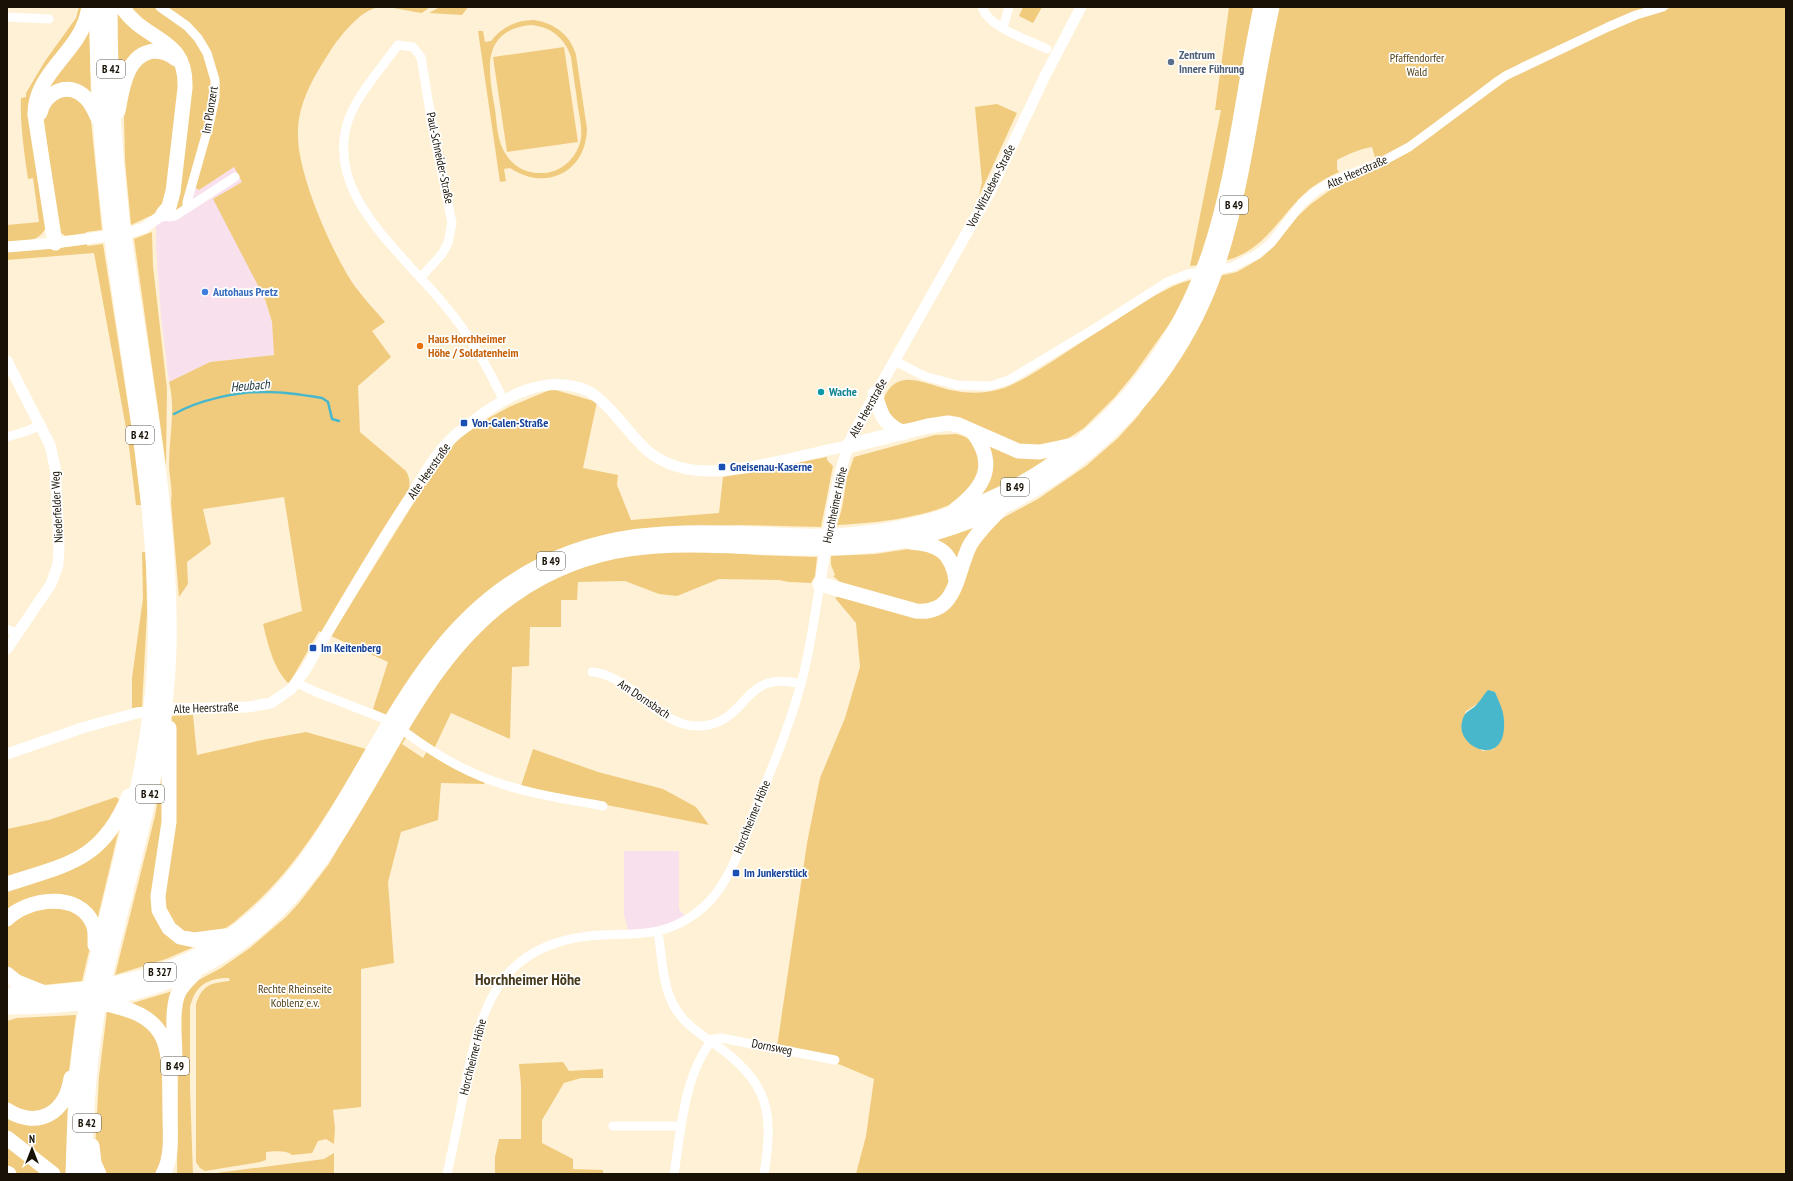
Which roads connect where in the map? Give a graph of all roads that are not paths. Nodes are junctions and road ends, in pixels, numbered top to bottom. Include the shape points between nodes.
1 (89, 7) edge
2 (98, 7) edge
3 (110, 7) edge
4 (122, 7) edge
5 (160, 7) edge
6 (982, 7) edge
7 (1009, 7) edge
8 (1081, 7) edge
9 (1261, 7) edge
10 (1272, 7) edge
11 (1663, 7) edge
12 (7, 17) edge
13 (49, 19) dead end
14 (1003, 28) junction
15 (1047, 48) dead end
16 (183, 69) junction
17 (101, 124) junction
18 (38, 130) junction
19 (114, 132) junction
20 (235, 178) dead end
21 (187, 208) junction
22 (164, 214) junction
23 (54, 243) junction
24 (7, 247) edge
25 (420, 277) junction
26 (7, 361) edge
27 (895, 361) junction
28 (874, 394) junction
29 (504, 399) junction
30 (41, 425) junction
31 (972, 431) junction
32 (903, 432) junction
33 (7, 437) edge
34 (1080, 443) junction
35 (848, 446) junction
36 (1003, 507) junction
37 (944, 517) junction
38 (897, 542) junction
39 (956, 581) junction
40 (820, 584) junction
41 (7, 629) edge
42 (18, 634) junction
43 (7, 649) edge
44 (592, 672) dead end
45 (167, 677) junction
46 (297, 682) junction
47 (800, 684) junction
48 (417, 690) junction
49 (385, 719) dead end
50 (405, 732) dead end
51 (145, 749) junction
52 (7, 754) edge
53 (375, 760) junction
54 (603, 806) dead end
55 (7, 884) edge
56 (7, 919) edge
57 (658, 932) junction
58 (234, 933) junction
59 (95, 964) junction
60 (201, 968) junction
61 (7, 974) edge
62 (46, 994) junction
63 (7, 996) edge
64 (116, 996) junction
65 (72, 998) junction
66 (7, 1007) edge
67 (30, 1007) junction
68 (7, 1016) edge
69 (83, 1026) junction
70 (711, 1042) junction
71 (835, 1060) dead end
72 (90, 1071) junction
73 (7, 1110) edge
74 (613, 1126) dead end
75 (681, 1126) junction
76 (7, 1138) edge
77 (77, 1173) edge
78 (53, 1174) edge
79 (99, 1174) edge
80 (163, 1174) edge
81 (174, 1174) edge
82 (447, 1174) edge
83 (674, 1174) edge
84 (764, 1174) edge

1 - 18 highway via 80,32 40,88 35,110
2 - 17 highway, B 42
3 - 19 highway, B 42
4 - 16 highway via 136,24 177,53
5 - 21 street, Im Plonzert via 198,38 207,53 215,80 215,97 210,121
6 - 14 street via 990,20
7 - 14 street
8 - 27 street, Von-Witzleben-Straße via 990,192
9 - 34 highway, B 49 via 1227,186 1216,234 1200,280 1178,326 1153,364 1118,408
10 - 36 highway, B 49 via 1233,210 1214,273 1186,335 1151,387 1126,417 1101,441 1054,478
11 - 27 street, Alte Heerstraße via 1608,27 1505,76 1409,147 1316,191 1295,211 1267,247 1250,259 1228,268 1188,274 1159,286 1014,377 997,384 974,387 948,384 914,372
12 - 13 street
14 - 15 street
16 - 19 highway via 176,59 162,52 150,52 139,57 130,68 124,83
16 - 22 highway via 185,88 173,192
17 - 18 highway via 86,98 78,92 65,90 52,93 44,102
17 - 51 highway, B 42 via 112,242 148,491 155,580 154,684
18 - 23 highway
19 - 45 highway, B 42 via 125,240 154,430 163,510 168,581
20 - 21 street
21 - 22 street via 171,218
22 - 23 street via 144,228 128,233
23 - 24 street
25 - 25 street, Paul-Schneider-Straße via 442,254 448,243 452,222 421,57 413,47 398,45 366,89 349,120 345,133 345,163 354,192 373,224
25 - 29 street via 463,328
26 - 30 street, Niederfelder Weg
27 - 28 street, Alte Heerstraße
28 - 32 highway via 883,419
28 - 35 street, Alte Heerstraße
29 - 35 street, Alte Heerstraße via 549,384 564,384 586,390 599,399 632,436 657,457 672,466 690,470 746,468
29 - 46 street, Alte Heerstraße via 449,440 436,457 387,532
30 - 33 street
30 - 42 street, Niederfelder Weg via 54,462 58,561 49,588
31 - 32 highway via 948,423
31 - 34 highway via 1025,452 1049,451
31 - 37 highway via 984,451 984,476 970,498
32 - 35 highway
34 - 37 highway, B 49 via 1052,465 1010,490
35 - 40 street, Horchheimer Höhe via 830,523
36 - 38 highway, B 49 via 950,528
36 - 39 highway via 971,544
37 - 48 highway, B 49 via 896,530 850,535 666,533 620,538 588,546 544,564 493,596 450,637
38 - 39 highway via 926,544 941,550 951,561
38 - 48 highway, B 49 via 833,548 662,545 630,548 595,556 542,578 501,604
39 - 40 highway via 953,592 944,603 931,610 922,611
40 - 47 street, Horchheimer Höhe
41 - 42 street
42 - 43 street, Niederfelder Weg
44 - 47 street, Am Dornsbach via 613,678 678,722 695,726 711,725 725,719 767,682 783,680
45 - 58 highway via 171,698 170,810 158,896 159,910 169,928 186,939 209,939
45 - 72 highway, B 42 via 152,781 99,1008
46 - 49 street
46 - 52 street, Alte Heerstraße via 279,699 264,704 137,713 85,727
47 - 57 street, Horchheimer Höhe via 748,829 727,875 714,896 690,918
48 - 53 highway, B 49
50 - 54 street via 439,755 488,779 529,791
51 - 55 highway via 120,818 102,842 72,863
51 - 59 highway, B 42
53 - 58 highway, B 49 via 306,860 275,897
53 - 60 highway, B 49 via 327,852 297,891 257,930
56 - 59 highway via 20,910 41,903 63,902 79,907 93,925
57 - 70 street via 671,1000 686,1022
57 - 82 street, Horchheimer Höhe via 591,936 562,941 534,952 506,976 493,994 480,1026
58 - 64 highway, B 327 via 210,949 177,966 147,977
59 - 69 highway, B 42
60 - 64 highway, B 49 via 160,985
60 - 81 highway, B 49 via 180,989 176,1001
61 - 62 highway via 17,982
62 - 63 highway, B 327
62 - 65 highway, B 327
64 - 65 highway, B 327
64 - 65 highway, B 49 via 92,1002
64 - 80 highway via 132,1011 148,1020 162,1036 167,1048 170,1148 168,1164
65 - 67 highway, B 49
66 - 67 highway, B 49
67 - 68 highway
69 - 73 highway via 70,1087 63,1103 49,1114 32,1118 14,1115
69 - 77 highway, B 42 via 78,1069
70 - 71 street, Dornsweg via 713,1038 721,1038
70 - 75 street via 694,1073
70 - 84 street via 742,1065 763,1098 769,1128
72 - 77 highway, B 42
72 - 79 highway via 93,1157
74 - 75 street
75 - 83 street
76 - 78 highway

